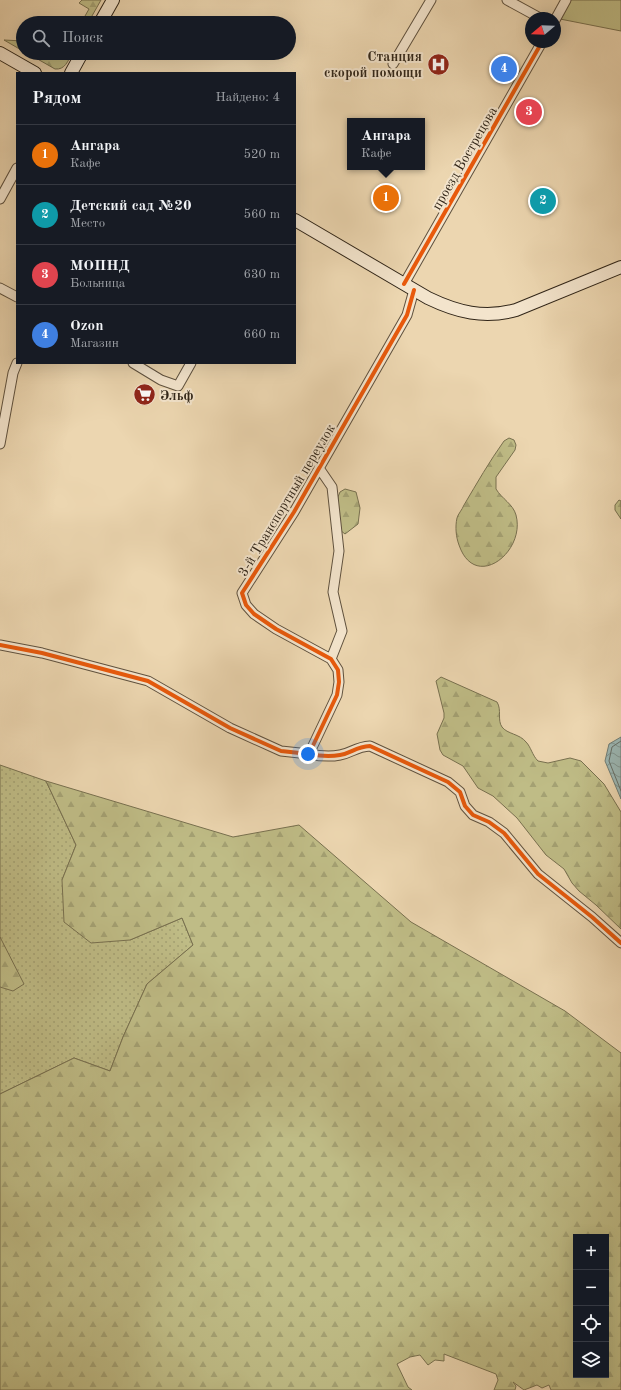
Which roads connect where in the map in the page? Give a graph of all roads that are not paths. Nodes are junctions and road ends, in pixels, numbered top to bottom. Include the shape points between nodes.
1 (113, 0) edge
2 (431, 0) edge
3 (507, 0) edge
4 (566, 0) edge
5 (518, 3) edge
6 (531, 12) edge
7 (559, 12) edge
8 (104, 16) edge
9 (539, 48) edge
10 (0, 53) edge
11 (78, 60) edge
12 (393, 64) dead end
13 (33, 72) edge
14 (72, 72) edge
15 (16, 170) edge
16 (0, 198) edge
17 (296, 221) edge
18 (621, 267) edge
19 (409, 287) junction
20 (0, 288) edge
21 (16, 296) edge
22 (17, 364) edge
23 (135, 364) edge
24 (190, 364) edge
25 (0, 444) edge
26 (319, 468) junction
27 (0, 645) edge
28 (331, 659) junction
29 (309, 754) junction
30 (621, 943) edge

1 - 8 main road
2 - 12 street
3 - 5 street
4 - 7 street
5 - 6 street
9 - 19 street, проезд Вострецова
10 - 13 main road
11 - 14 main road
15 - 16 street
17 - 19 main road
18 - 19 main road via 527,306 498,314 460,311 440,304
19 - 26 street, 3-й Транспортный переулок via 407,315
20 - 21 street
22 - 25 street
23 - 24 street via 161,380 178,386
26 - 28 street via 332,487 339,551 333,592 342,631
26 - 28 street, 3-й Транспортный переулок via 242,593 254,614
27 - 29 street via 42,653 148,681 230,728 281,751
28 - 29 street via 338,670 337,695
29 - 30 street via 323,757 341,755 358,747 370,746 448,782 460,792 465,806 473,815 504,833 538,874

